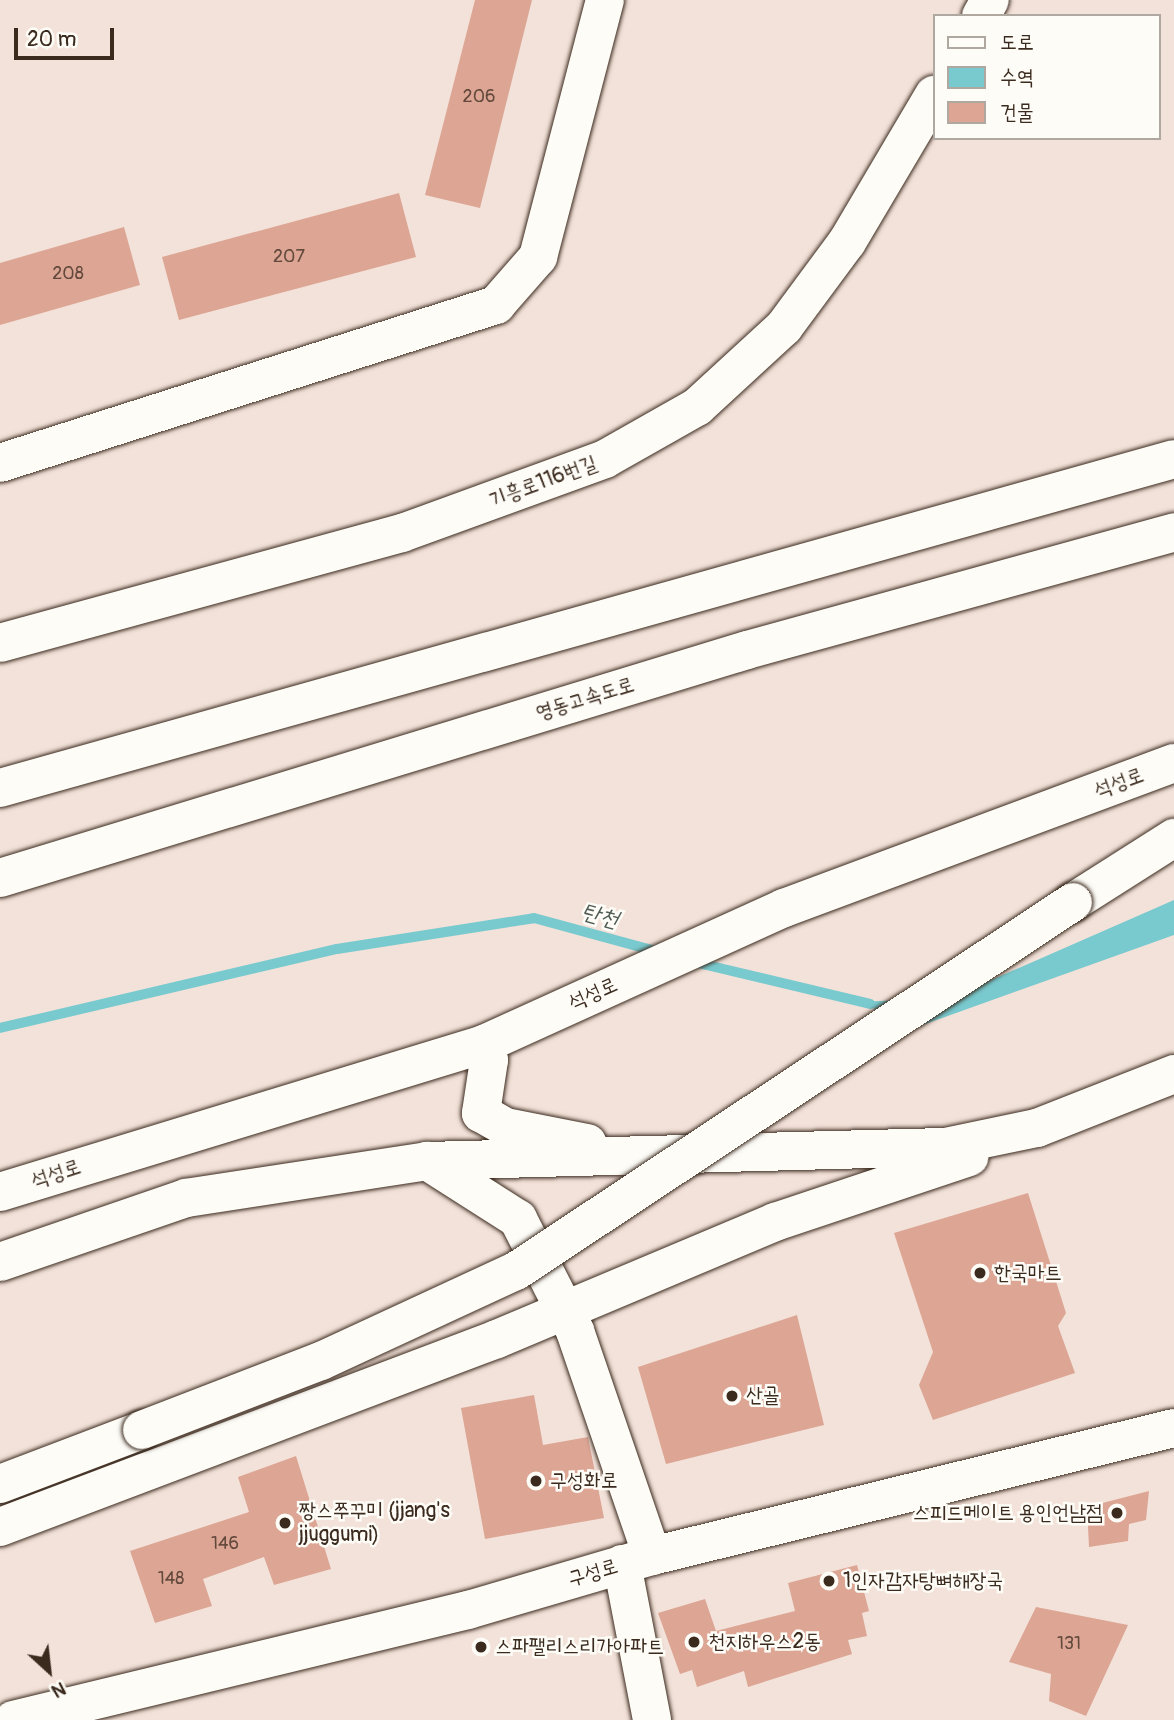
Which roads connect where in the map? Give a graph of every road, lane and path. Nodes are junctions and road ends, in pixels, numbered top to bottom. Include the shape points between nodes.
1 (605, 0) edge
2 (932, 98) edge
3 (1174, 459) edge
4 (0, 463) edge
5 (1174, 532) edge
6 (0, 643) edge
7 (1174, 763) edge
8 (0, 788) edge
9 (1174, 838) edge
10 (0, 878) edge
11 (484, 1044) junction
12 (1174, 1073) edge
13 (1037, 1128) junction
14 (640, 1157) junction
15 (427, 1161) junction
16 (0, 1192) edge
17 (0, 1262) edge
18 (564, 1310) junction
19 (1174, 1428) edge
20 (0, 1484) edge
21 (0, 1527) edge
22 (637, 1560) junction
23 (13, 1720) edge
24 (652, 1720) edge

1 - 4 main road via 538,257 496,305
2 - 6 main road, 기흥로116번길 via 847,242 784,327 697,407 605,459 402,533
3 - 8 main road
5 - 10 main road, 영동고속도로 via 747,650
7 - 11 main road, 석성로 via 783,908
9 - 20 main road, bridge via 516,1272 321,1361
11 - 14 main road via 489,1060 481,1113 505,1127
11 - 16 main road, 석성로
12 - 13 main road
13 - 14 main road via 945,1147
13 - 18 main road via 958,1161 775,1222
14 - 15 main road
15 - 17 main road via 186,1198
15 - 18 main road via 518,1219
18 - 21 main road
18 - 22 main road
19 - 22 main road, 구성로
22 - 23 main road, 구성로 via 468,1610
22 - 24 main road

